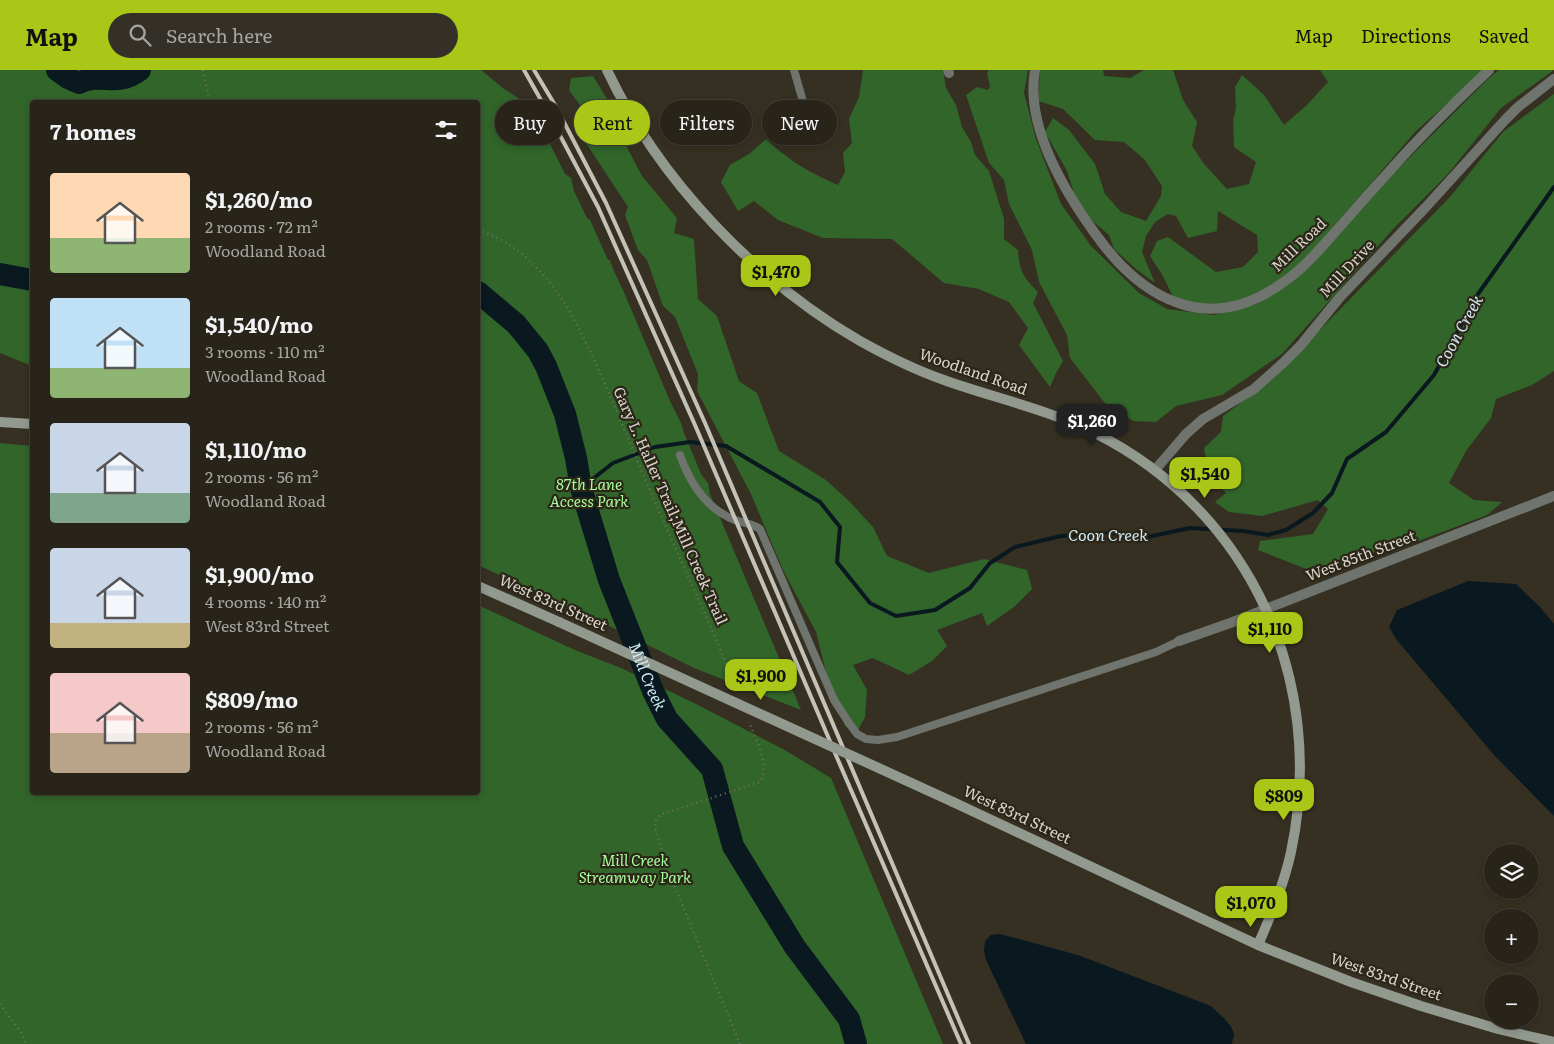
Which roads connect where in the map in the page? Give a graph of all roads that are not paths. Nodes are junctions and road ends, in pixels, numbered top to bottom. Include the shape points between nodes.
1 (607, 70) edge
2 (794, 70) edge
3 (1034, 70) edge
4 (1489, 70) edge
5 (1554, 79) edge
6 (803, 100) edge
7 (0, 422) edge
8 (30, 424) edge
9 (680, 456) dead end
10 (1155, 470) junction
11 (1554, 496) edge
12 (480, 587) edge
13 (1266, 609) junction
14 (1179, 641) joint
15 (1258, 945) junction
16 (1554, 1042) edge

1 - 10 main road, Woodland Road via 641,131 695,202 756,264 814,311 860,341 906,365 1082,427
2 - 6 lane
3 - 4 street, Mill Road via 1033,98 1041,136 1080,214 1102,245 1153,292 1186,306 1208,309 1251,301 1270,292 1299,270 1422,134
5 - 10 street, Mill Drive via 1505,120 1283,363 1254,389 1186,434
7 - 8 main road
9 - 14 lane via 691,482 719,513 760,529 834,700 857,734 866,739 897,737 1156,652
10 - 13 main road, Woodland Road via 1212,525 1241,564
11 - 13 street, West 85th Street
12 - 15 main road, West 83rd Street, bridge
13 - 14 street, West 85th Street
13 - 15 main road, Woodland Road via 1296,703 1300,784 1287,868
15 - 16 main road, West 83rd Street via 1421,1006

